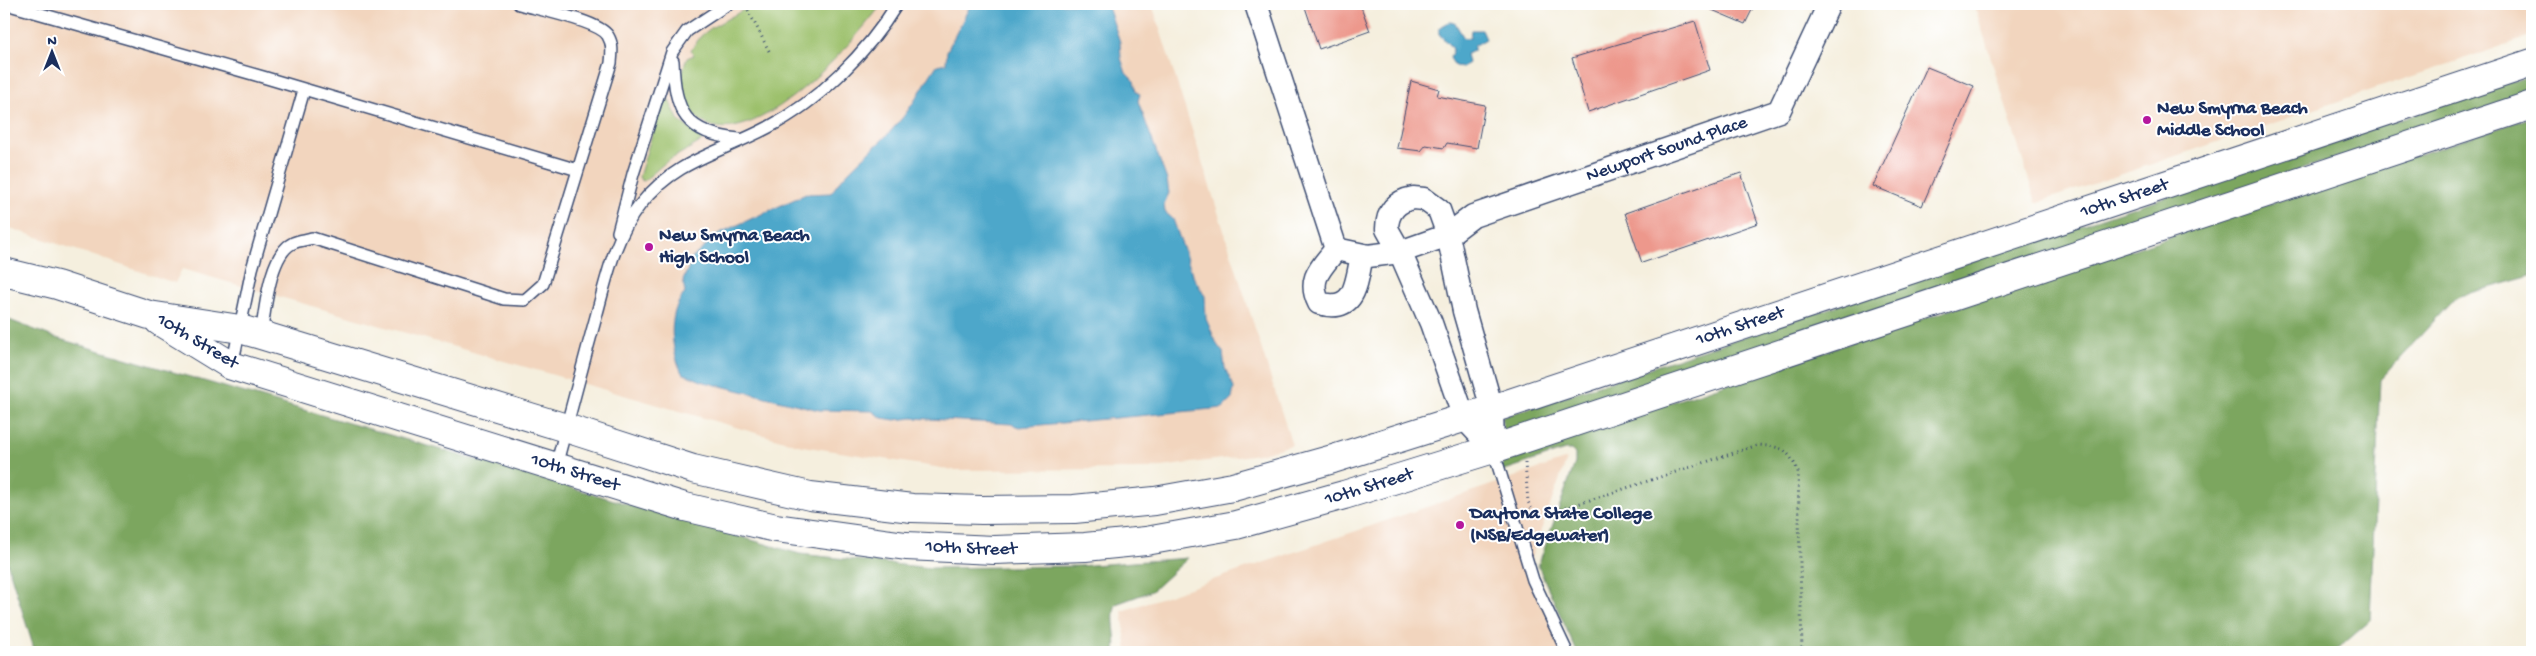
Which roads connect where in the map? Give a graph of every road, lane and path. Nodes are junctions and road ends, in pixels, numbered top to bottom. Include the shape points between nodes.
1 (6, 4) edge
2 (519, 4) edge
3 (728, 4) edge
4 (897, 4) edge
5 (1256, 4) edge
6 (1829, 4) edge
7 (748, 10) dead end
8 (769, 51) dead end
9 (672, 52) junction
10 (2532, 63) edge
11 (304, 90) junction
12 (2532, 105) edge
13 (741, 140) junction
14 (578, 170) junction
15 (1448, 235) junction
16 (616, 244) junction
17 (1336, 250) junction
18 (1400, 252) junction
19 (1362, 255) junction
20 (4, 272) edge
21 (1464, 311) junction
22 (149, 315) junction
23 (1430, 323) junction
24 (250, 332) junction
25 (232, 366) junction
26 (1492, 409) junction
27 (1464, 418) junction
28 (566, 428) junction
29 (1523, 439) junction
30 (1493, 449) junction
31 (556, 466) junction
32 (1567, 652) edge
33 (1802, 652) edge

1 - 11 lane
2 - 14 lane via 594,25 608,34 613,49 611,63
3 - 9 lane via 688,31
4 - 13 lane via 871,40 825,87 788,115
5 - 17 street
6 - 15 street, Newport Sound Place via 1779,111 1473,216
7 - 8 path
9 - 13 lane via 674,87 684,116 702,132
9 - 16 lane via 633,174
10 - 26 street, 10th Street
11 - 14 lane
11 - 24 lane via 252,269
12 - 29 street, 10th Street
13 - 16 lane via 690,161 662,180 639,205
14 - 24 lane via 543,284 525,300 504,299 312,238 292,243 277,261
15 - 18 street, Newport Sound Place
15 - 18 street via 1442,216 1432,203 1424,199 1407,199 1394,207 1387,223
15 - 21 street
16 - 28 lane
17 - 19 street, Newport Sound Place
17 - 19 street via 1316,274 1313,291 1319,303 1333,307 1346,302 1354,291
18 - 19 street, Newport Sound Place
18 - 23 street
20 - 22 street via 57,285
21 - 23 street
21 - 26 street
22 - 24 street, 10th Street
22 - 25 street, 10th Street
23 - 27 street
24 - 25 lane
24 - 28 street, 10th Street
25 - 31 street, 10th Street
26 - 27 street, 10th Street
26 - 30 street
27 - 28 street, 10th Street via 1233,487 1155,501 1074,509 912,508 810,496 693,469
27 - 30 street
28 - 31 lane
29 - 30 street, 10th Street
29 - 33 path via 1528,502 1534,513 1541,516 1758,445 1777,446 1789,453 1798,471
30 - 31 street, 10th Street via 1236,525 1146,541 994,550 906,546 776,528 686,507
30 - 32 lane via 1533,580

